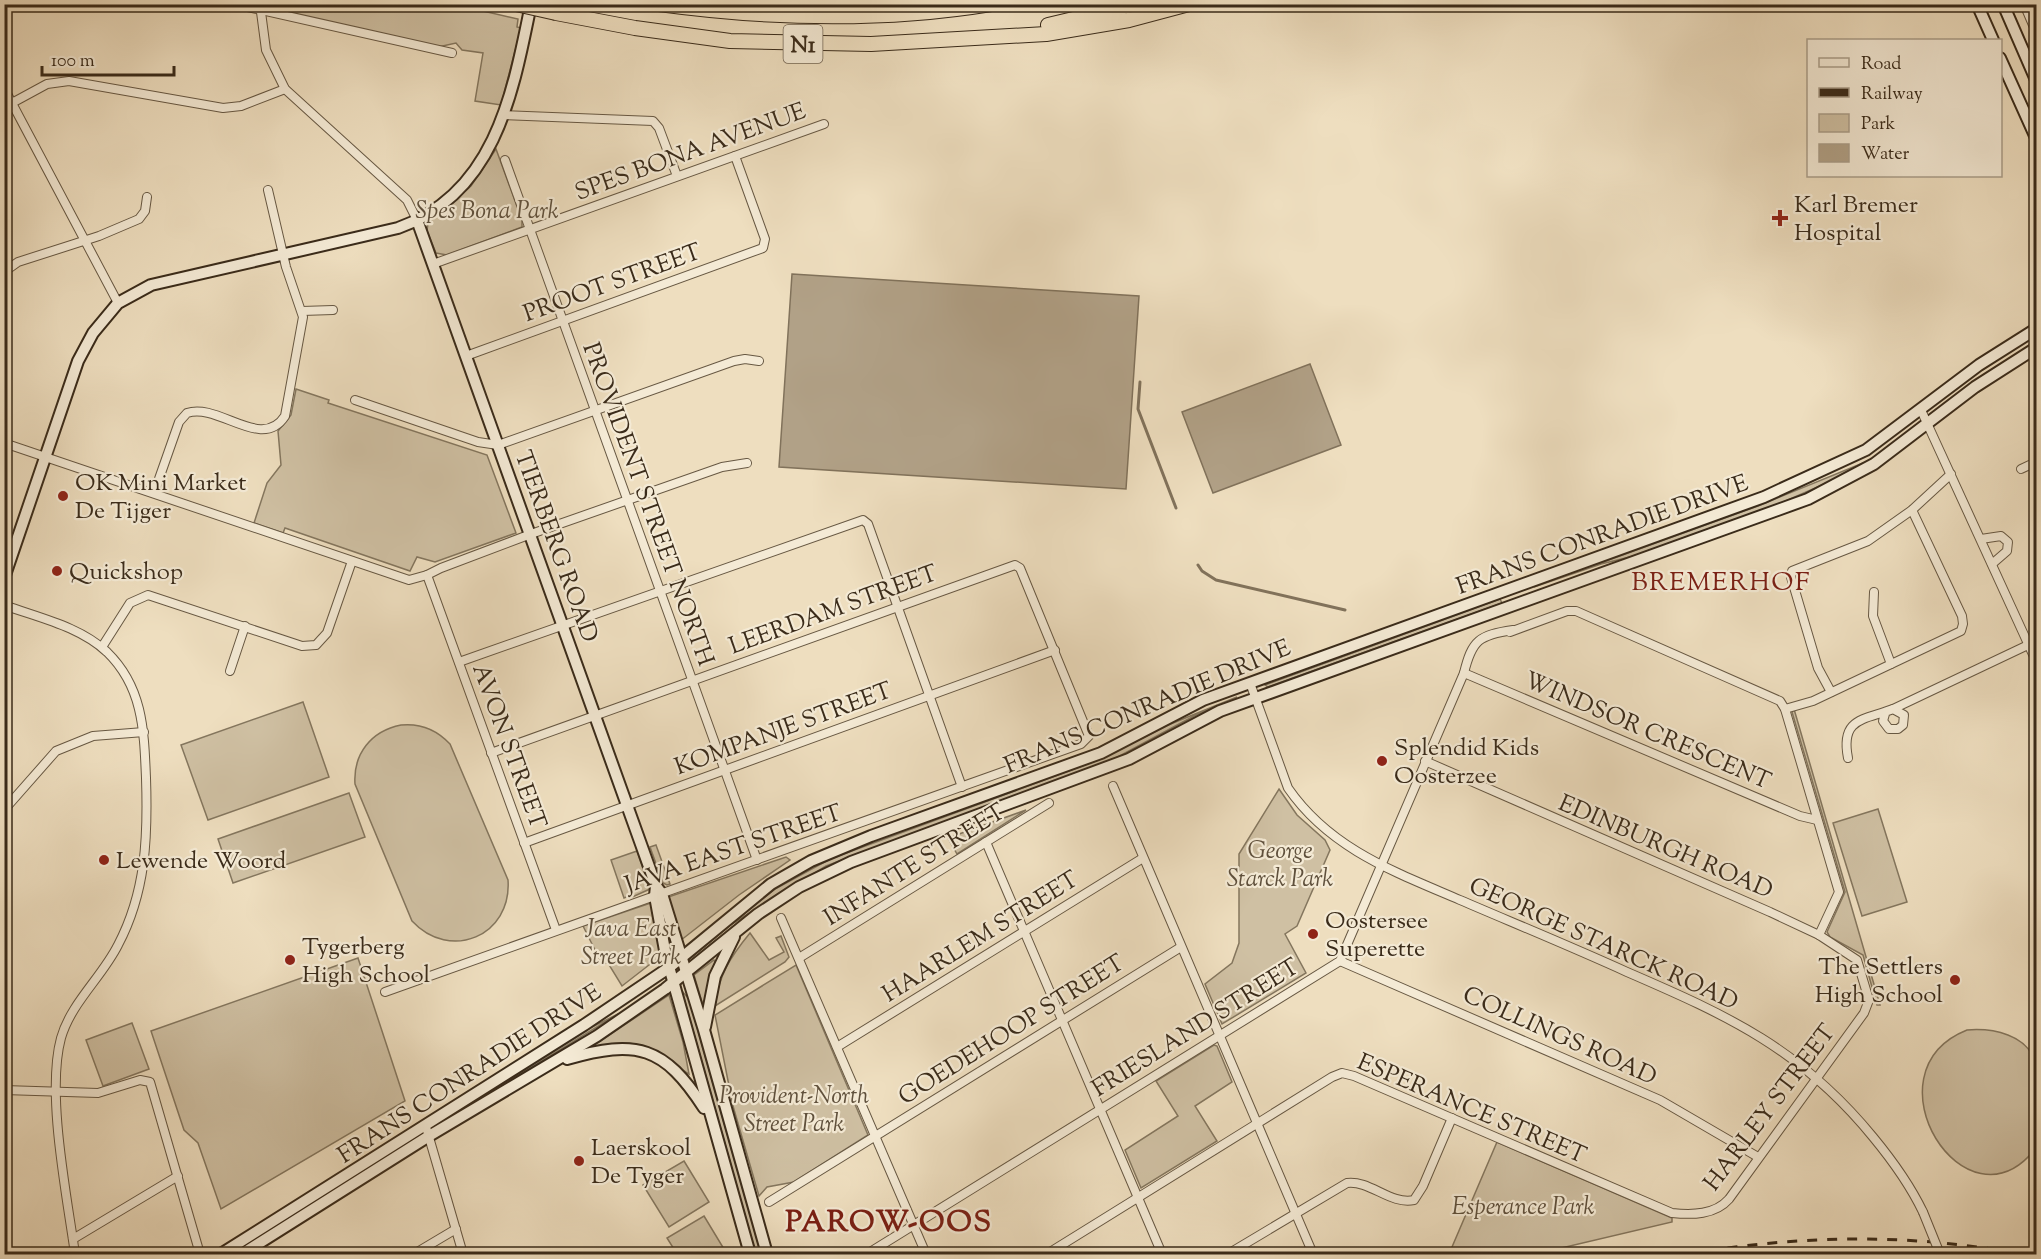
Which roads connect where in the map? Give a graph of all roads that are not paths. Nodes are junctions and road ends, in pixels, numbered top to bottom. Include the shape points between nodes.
1 (234, 4) edge
2 (516, 4) edge
3 (531, 4) edge
4 (659, 4) edge
5 (991, 4) edge
6 (1137, 4) edge
7 (1189, 4) edge
8 (1977, 4) edge
9 (2002, 4) edge
10 (2024, 4) edge
11 (261, 12) junction
12 (2037, 32) edge
13 (1993, 39) edge
14 (923, 42) junction
15 (452, 53) dead end
16 (2002, 60) edge
17 (2037, 80) edge
18 (4, 88) edge
19 (285, 89) junction
20 (12, 103) junction
21 (503, 115) junction
22 (824, 124) dead end
23 (2037, 138) edge
24 (735, 156) junction
25 (505, 160) dead end
26 (677, 176) junction
27 (268, 190) dead end
28 (147, 197) dead end
29 (417, 220) junction
30 (530, 229) junction
31 (86, 240) junction
32 (282, 252) junction
33 (433, 264) junction
34 (4, 272) edge
35 (118, 303) junction
36 (333, 310) dead end
37 (302, 311) junction
38 (562, 320) junction
39 (2037, 329) edge
40 (2037, 348) edge
41 (466, 356) junction
42 (759, 361) dead end
43 (355, 400) dead end
44 (595, 410) junction
45 (1921, 410) junction
46 (1927, 425) junction
47 (4, 443) edge
48 (498, 444) junction
49 (46, 458) junction
50 (2037, 462) edge
51 (747, 463) dead end
52 (2021, 469) dead end
53 (1951, 474) junction
54 (154, 493) junction
55 (627, 501) junction
56 (1912, 510) junction
57 (531, 534) junction
58 (1981, 539) junction
59 (352, 561) junction
60 (1992, 564) junction
61 (427, 575) junction
62 (4, 578) edge
63 (659, 590) junction
64 (1874, 592) dead end
65 (4, 604) edge
66 (898, 607) junction
67 (563, 624) junction
68 (245, 626) junction
69 (2028, 645) junction
70 (102, 647) junction
71 (1055, 650) junction
72 (2037, 661) edge
73 (459, 662) junction
74 (1891, 664) junction
75 (1465, 670) junction
76 (230, 671) dead end
77 (692, 680) junction
78 (1250, 683) junction
79 (1831, 692) junction
80 (930, 696) junction
81 (1255, 698) junction
82 (1910, 700) junction
83 (1785, 709) junction
84 (1893, 709) junction
85 (1902, 712) junction
86 (595, 714) junction
87 (1885, 714) junction
88 (144, 732) junction
89 (491, 753) junction
90 (1848, 758) dead end
91 (1425, 761) junction
92 (724, 769) junction
93 (1113, 786) dead end
94 (962, 787) junction
95 (1049, 803) dead end
96 (628, 804) junction
97 (4, 810) edge
98 (1817, 820) junction
99 (986, 842) junction
100 (524, 843) junction
101 (1143, 858) junction
102 (757, 860) junction
103 (1379, 865) junction
104 (658, 892) junction
105 (781, 918) dead end
106 (556, 930) junction
107 (737, 931) junction
108 (1024, 931) junction
109 (1819, 935) junction
110 (1181, 947) junction
111 (682, 957) junction
112 (799, 958) junction
113 (1855, 958) joint
114 (1340, 961) junction
115 (670, 967) junction
116 (686, 974) junction
117 (674, 982) junction
118 (386, 992) dead end
119 (1062, 1020) junction
120 (704, 1030) junction
121 (1220, 1036) junction
122 (837, 1047) junction
123 (554, 1063) junction
124 (1818, 1077) junction
125 (4, 1090) edge
126 (57, 1091) junction
127 (1101, 1109) junction
128 (1452, 1118) junction
129 (712, 1121) junction
130 (1257, 1124) junction
131 (427, 1132) junction
132 (874, 1137) junction
133 (1758, 1157) junction
134 (178, 1176) junction
135 (1138, 1198) junction
136 (769, 1202) dead end
137 (1711, 1211) joint
138 (1296, 1213) junction
139 (913, 1226) junction
140 (456, 1229) junction
141 (73, 1239) junction
142 (75, 1254) edge
143 (200, 1254) edge
144 (221, 1254) edge
145 (242, 1254) edge
146 (414, 1254) edge
147 (463, 1254) edge
148 (750, 1254) edge
149 (767, 1254) edge
150 (867, 1254) edge
151 (926, 1254) edge
152 (1047, 1254) edge
153 (1162, 1254) edge
154 (1228, 1254) edge
155 (1313, 1254) edge
156 (1940, 1254) edge

1 - 11 street
2 - 14 highway, N1, bridge via 635,28 730,41 822,45
3 - 21 main road
4 - 5 highway, N1 via 732,14 835,17 914,14
6 - 14 highway, N1 via 1054,24
7 - 14 highway via 1118,22 1046,34
8 - 13 main road
9 - 17 main road
10 - 12 street
11 - 15 street
11 - 19 street via 266,50
16 - 23 main road
18 - 20 street
19 - 20 street via 241,106 223,108 63,81 47,84
19 - 29 street via 406,200
20 - 31 street
21 - 26 street via 653,121
21 - 29 main road via 492,145 472,176 452,196
22 - 24 street, SPES BONA AVENUE
24 - 26 street, SPES BONA AVENUE
24 - 38 street, PROOT STREET via 765,246
25 - 30 street, PROVIDENT STREET NORTH
26 - 30 street, SPES BONA AVENUE
27 - 32 street
28 - 31 street via 146,211 139,219
29 - 32 main road
29 - 33 main road, TIERBERG ROAD
30 - 33 street, SPES BONA AVENUE
30 - 38 street, PROVIDENT STREET NORTH
31 - 34 street via 18,262
31 - 35 street
32 - 35 main road via 160,281
32 - 37 street
33 - 41 main road, TIERBERG ROAD
35 - 49 main road via 82,351
36 - 37 street
37 - 54 street via 288,406 280,424 263,430 207,412 187,413 179,422
38 - 41 street, PROOT STREET
38 - 44 street, PROVIDENT STREET NORTH
39 - 45 main road, FRANS CONRADIE DRIVE via 1979,365
40 - 46 main road, FRANS CONRADIE DRIVE via 2000,369
41 - 48 main road, TIERBERG ROAD
42 - 44 street via 734,361
43 - 48 street via 477,442
44 - 48 street
44 - 55 street, PROVIDENT STREET NORTH
45 - 46 street
45 - 78 main road, FRANS CONRADIE DRIVE via 1866,450 1764,497
46 - 53 street
46 - 81 main road, FRANS CONRADIE DRIVE via 1857,475 1808,499
47 - 49 street
48 - 57 main road, TIERBERG ROAD
49 - 54 street
49 - 62 main road
50 - 52 street
51 - 55 street via 722,466
53 - 56 street
53 - 58 street
54 - 59 street
55 - 57 street
55 - 63 street, PROVIDENT STREET NORTH
56 - 74 street via 1963,624 1955,634
56 - 79 street via 1868,541 1796,567 1791,574 1818,668
57 - 61 street
57 - 67 main road, TIERBERG ROAD
58 - 60 street
58 - 60 street via 2001,536 2008,542 2007,552
59 - 61 street via 406,579
59 - 68 street via 320,643 302,646
60 - 69 street
61 - 73 street, AVON STREET
63 - 66 street via 863,520 868,524
63 - 67 street
63 - 77 street, PROVIDENT STREET NORTH
64 - 74 street via 1873,616
65 - 70 street via 79,633
66 - 71 street, LEERDAM STREET via 1019,566
66 - 77 street, LEERDAM STREET
66 - 80 street
67 - 73 street
67 - 86 main road, TIERBERG ROAD
68 - 70 street via 144,596 127,607
68 - 76 street
69 - 72 street
69 - 82 street
70 - 88 street via 135,692
71 - 80 street, KOMPANJE STREET
71 - 94 street, JAVA EAST STREET via 1089,736 1081,744
73 - 89 street, AVON STREET
74 - 79 street
75 - 83 street via 1479,645 1567,611 1579,612 1775,698
75 - 91 street
75 - 98 street, WINDSOR CRESCENT
77 - 86 street, LEERDAM STREET
77 - 92 street, PROVIDENT STREET NORTH
78 - 81 street, GEORGE STARCK ROAD
78 - 111 main road, FRANS CONRADIE DRIVE via 1203,700 1101,753 819,857 771,884
79 - 83 street
80 - 92 street, KOMPANJE STREET
80 - 94 street
81 - 103 street, GEORGE STARCK ROAD via 1278,767 1299,803 1335,839
81 - 107 main road, FRANS CONRADIE DRIVE via 1203,719 1118,764 834,869 777,900
82 - 84 street
82 - 85 street
83 - 98 street
84 - 85 street
84 - 87 street
85 - 87 street via 1903,725 1895,730 1884,724
86 - 89 street, LEERDAM STREET
86 - 96 main road, TIERBERG ROAD
87 - 90 street via 1871,715 1851,726 1846,737
88 - 97 street via 93,736 61,748 46,759
88 - 126 street via 148,821 141,886 118,947 80,1001 63,1034
89 - 100 street, AVON STREET
91 - 103 street
91 - 109 street, EDINBURGH ROAD
92 - 96 street, KOMPANJE STREET
92 - 102 street, PROVIDENT STREET NORTH
93 - 101 street
94 - 102 street, JAVA EAST STREET
95 - 99 street, INFANTE STREET
96 - 100 street, KOMPANJE STREET
96 - 104 main road, TIERBERG ROAD
98 - 109 street via 1839,892
99 - 108 street
99 - 112 street, INFANTE STREET
100 - 106 street, AVON STREET
101 - 108 street, HAARLEM STREET
101 - 110 street
102 - 104 street, JAVA EAST STREET
103 - 114 street
103 - 124 street, GEORGE STARCK ROAD via 1708,1007 1765,1039
104 - 106 street, JAVA EAST STREET
104 - 111 main road, TIERBERG ROAD
104 - 115 main road, TIERBERG ROAD
105 - 112 street
106 - 118 street, JAVA EAST STREET
107 - 116 main road, FRANS CONRADIE DRIVE
107 - 120 main road via 715,976
108 - 119 street
108 - 122 street, HAARLEM STREET
109 - 113 street, EDINBURGH ROAD
110 - 119 street, GOEDEHOOP STREET
110 - 121 street
111 - 115 main road, FRANS CONRADIE DRIVE
111 - 116 main road, TIERBERG ROAD
112 - 122 street
113 - 124 street, HARLEY STREET via 1868,1006
114 - 121 street, FRIESLAND STREET
114 - 133 street, COLLINGS ROAD via 1660,1100
115 - 117 main road, TIERBERG ROAD
115 - 131 main road, FRANS CONRADIE DRIVE
116 - 117 main road, FRANS CONRADIE DRIVE
116 - 120 main road, TIERBERG ROAD
117 - 123 main road, FRANS CONRADIE DRIVE
117 - 129 main road, TIERBERG ROAD
119 - 127 street
119 - 132 street, GOEDEHOOP STREET
120 - 149 main road, TIERBERG ROAD
121 - 127 street, FRIESLAND STREET
121 - 130 street
122 - 132 street
123 - 129 main road via 611,1048 648,1053 682,1076
123 - 131 main road, FRANS CONRADIE DRIVE
124 - 133 street, HARLEY STREET
124 - 156 street, GEORGE STARCK ROAD, bridge via 1838,1095 1908,1184
125 - 126 street
126 - 134 street via 98,1093 148,1080 153,1085
126 - 141 street
127 - 135 street
127 - 139 street, FRIESLAND STREET
128 - 130 street, ESPERANCE STREET via 1342,1073
128 - 137 street, ESPERANCE STREET via 1672,1213
128 - 138 street via 1414,1200 1397,1199 1353,1182 1340,1185
129 - 148 main road, TIERBERG ROAD
130 - 135 street, ESPERANCE STREET
130 - 138 street
131 - 140 street
131 - 144 main road, FRANS CONRADIE DRIVE
131 - 145 main road, FRANS CONRADIE DRIVE
132 - 136 street, GOEDEHOOP STREET
132 - 139 street
133 - 137 street, HARLEY STREET via 1726,1202
134 - 141 street
134 - 143 street
135 - 152 street, ESPERANCE STREET
135 - 153 street
138 - 154 street
138 - 155 street
139 - 150 street, FRIESLAND STREET
139 - 151 street
140 - 146 street
140 - 147 street
141 - 142 street

